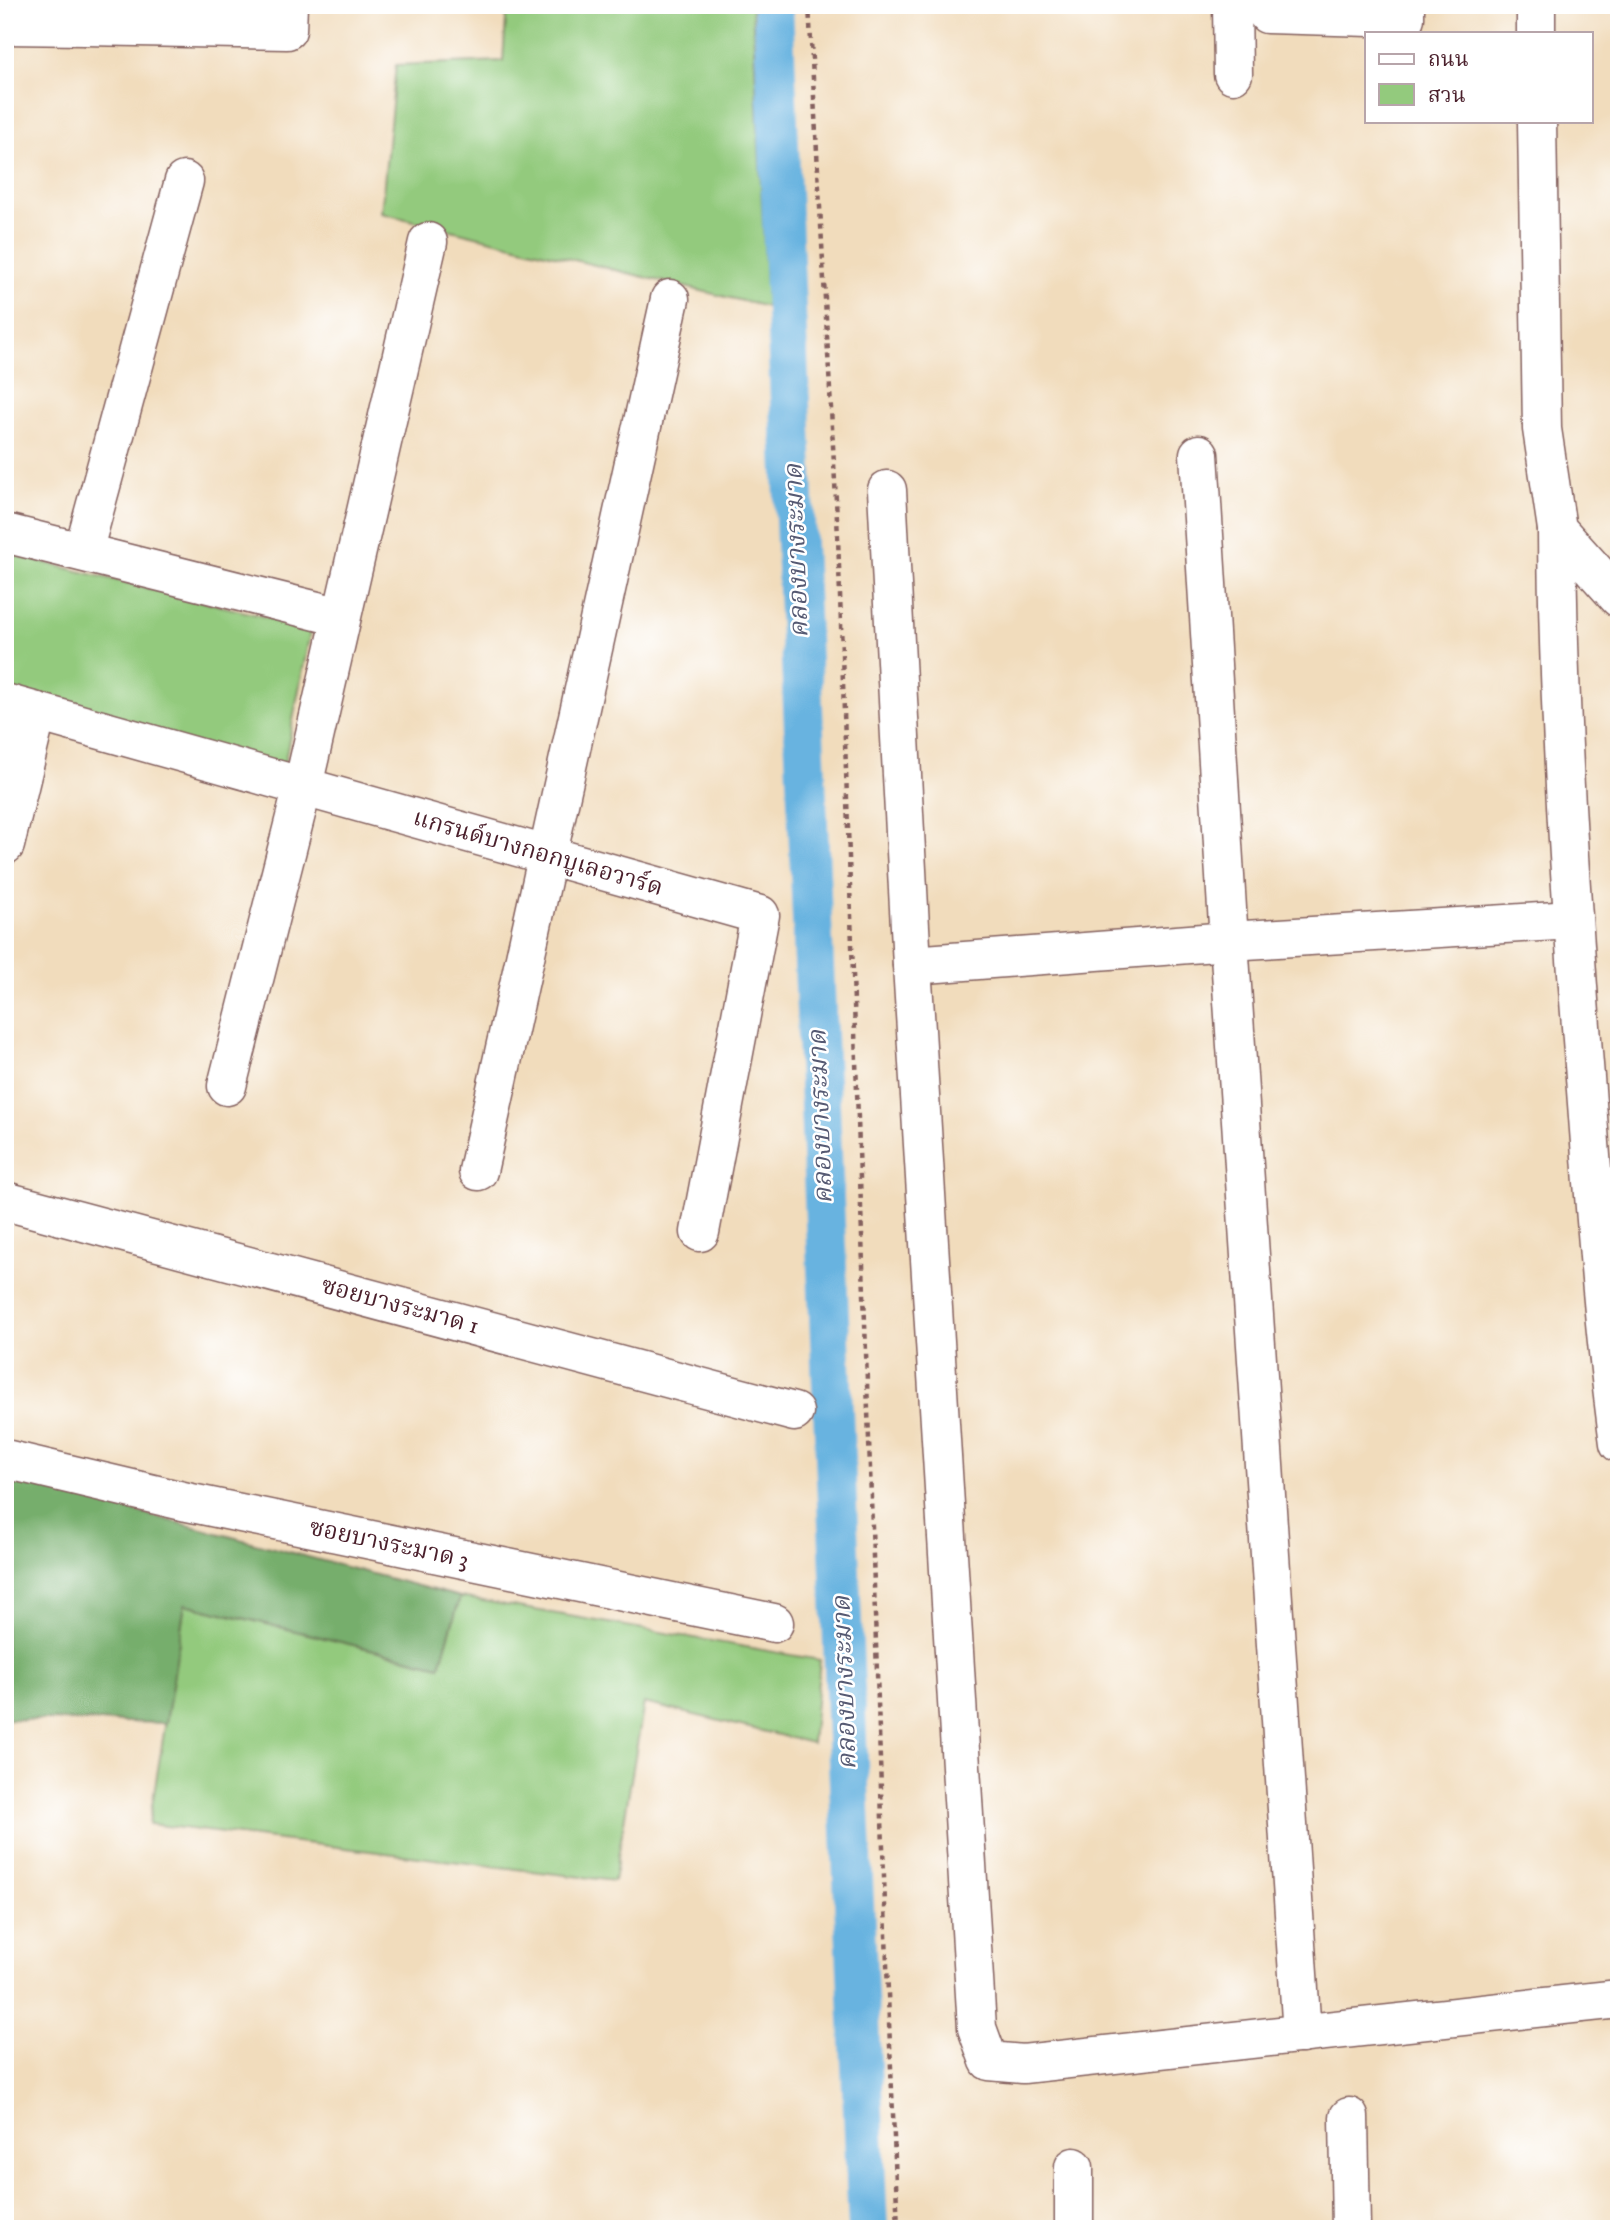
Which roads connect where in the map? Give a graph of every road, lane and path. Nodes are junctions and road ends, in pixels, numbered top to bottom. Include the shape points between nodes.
1 (288, 5) edge
2 (809, 5) edge
3 (1233, 5) edge
4 (1267, 5) edge
5 (1405, 5) edge
6 (1536, 5) edge
7 (86, 16) edge
8 (5, 25) edge
9 (1536, 32) edge
10 (1233, 74) dead end
11 (1537, 122) edge
12 (184, 181) dead end
13 (428, 242) dead end
14 (670, 299) dead end
15 (1199, 454) dead end
16 (887, 490) dead end
17 (1557, 529) junction
18 (5, 533) edge
19 (83, 552) junction
20 (1619, 597) edge
21 (341, 617) junction
22 (21, 708) edge
23 (303, 786) junction
24 (5, 845) edge
25 (548, 855) junction
26 (1572, 920) junction
27 (1229, 941) junction
28 (912, 965) junction
29 (227, 1086) dead end
30 (478, 1171) dead end
31 (5, 1201) edge
32 (700, 1233) dead end
33 (794, 1412) dead end
34 (1619, 1443) edge
35 (5, 1459) edge
36 (774, 1623) dead end
37 (1619, 1999) edge
38 (1303, 2034) junction
39 (1349, 2117) dead end
40 (1074, 2167) dead end
41 (898, 2229) edge
42 (1074, 2229) edge
43 (1351, 2229) edge

1 - 7 street via 287,30
2 - 41 path via 838,537
3 - 10 street
4 - 5 street via 1267,14 1405,18
6 - 9 street
7 - 8 street
11 - 17 street via 1542,429
12 - 19 street
13 - 21 street
14 - 25 street
15 - 27 street
16 - 28 street
17 - 20 street
17 - 26 street
18 - 19 street
19 - 21 street
21 - 23 street
22 - 23 street, แกรนด์บางกอกบูเลอวาร์ด
22 - 24 street
23 - 25 street, แกรนด์บางกอกบูเลอวาร์ด
23 - 29 street
25 - 30 street
25 - 32 street, แกรนด์บางกอกบูเลอวาร์ด via 760,915
26 - 27 street
26 - 34 street via 1607,1356
27 - 28 street
27 - 38 street
28 - 38 street via 977,2028 989,2061 1023,2064
31 - 33 street, ซอยบางระมาด 1
35 - 36 street, ซอยบางระมาด 3 via 187,1502
37 - 38 street
39 - 43 street
40 - 42 street

